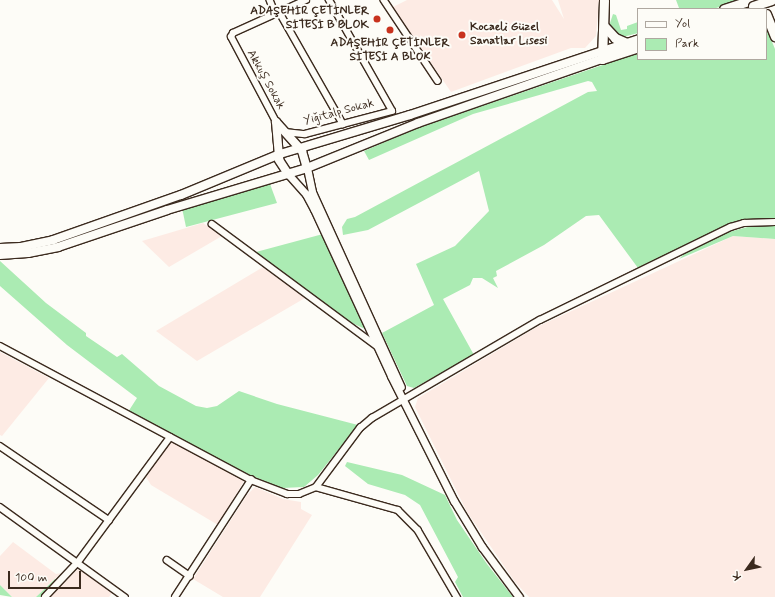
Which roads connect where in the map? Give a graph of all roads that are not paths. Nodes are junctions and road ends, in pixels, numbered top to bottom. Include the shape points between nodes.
1 (270, 0) edge
2 (306, 0) edge
3 (329, 0) edge
4 (384, 0) edge
5 (604, 0) edge
6 (772, 0) edge
7 (750, 4) edge
8 (775, 6) edge
9 (729, 8) edge
10 (278, 14) junction
11 (767, 16) edge
12 (604, 26) junction
13 (775, 36) edge
14 (637, 39) edge
15 (627, 43) junction
16 (637, 47) edge
17 (605, 54) junction
18 (438, 81) dead end
19 (392, 111) junction
20 (401, 118) junction
21 (276, 122) junction
22 (343, 124) junction
23 (285, 132) junction
24 (298, 148) junction
25 (280, 154) junction
26 (307, 168) junction
27 (288, 174) junction
28 (775, 222) edge
29 (212, 224) dead end
30 (0, 248) edge
31 (0, 255) edge
32 (0, 346) edge
33 (378, 347) junction
34 (404, 398) junction
35 (170, 437) junction
36 (0, 446) edge
37 (251, 480) junction
38 (316, 487) junction
39 (0, 507) edge
40 (109, 520) junction
41 (167, 560) dead end
42 (78, 562) junction
43 (190, 576) junction
44 (45, 597) edge
45 (125, 597) edge
46 (175, 597) edge
47 (457, 597) edge
48 (519, 597) edge

1 - 10 street
2 - 10 street, Akkuş Sokak
3 - 19 street, Yiğitalp Sokak
4 - 18 street
5 - 12 highway
6 - 7 highway, bridge
6 - 8 highway
7 - 9 highway
10 - 21 street, Akkuş Sokak via 233,33 231,37
10 - 22 street
11 - 13 highway
12 - 15 highway via 615,38
12 - 17 highway
14 - 15 highway
15 - 17 highway
16 - 17 highway
17 - 20 main road
17 - 26 main road via 418,123
19 - 20 street
19 - 22 street, Yiğitalp Sokak
20 - 24 main road
21 - 23 main road
21 - 25 main road
22 - 23 street, Yiğitalp Sokak via 305,134
23 - 24 main road
24 - 25 main road
24 - 26 main road via 305,157
25 - 27 main road via 281,165
25 - 30 main road via 181,195 53,240
26 - 27 main road
26 - 34 street via 312,192 397,374
27 - 31 main road via 167,210 58,247
27 - 33 street via 310,200
28 - 34 street via 744,223 702,240 540,320
29 - 33 street
32 - 35 street
33 - 34 street
34 - 38 street via 360,428
34 - 48 street via 462,516
35 - 37 street
35 - 40 street
36 - 40 street
37 - 38 street via 287,494 305,493
37 - 43 street
38 - 47 street via 398,510 418,530
39 - 42 street
40 - 42 street
41 - 43 street
42 - 44 street
42 - 45 street
43 - 46 street

